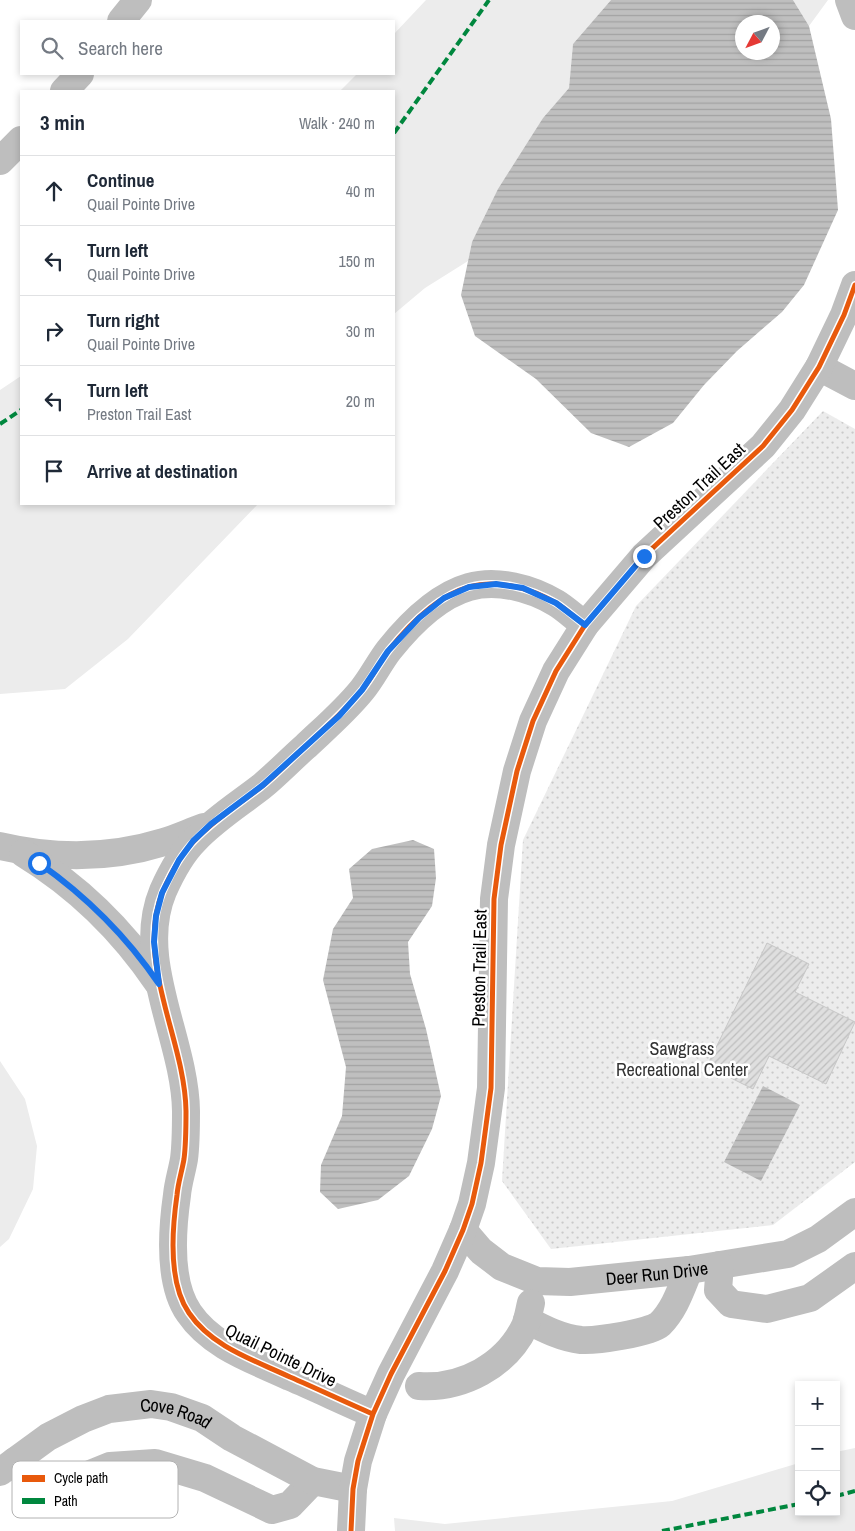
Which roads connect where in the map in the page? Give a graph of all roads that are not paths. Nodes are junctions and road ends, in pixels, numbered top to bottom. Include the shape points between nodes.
1 (138, 0) edge
2 (849, 0) edge
3 (855, 16) edge
4 (122, 20) edge
5 (79, 75) edge
6 (65, 90) edge
7 (20, 141) edge
8 (0, 161) edge
9 (855, 285) edge
10 (818, 367) junction
11 (855, 386) edge
12 (585, 625) junction
13 (211, 824) junction
14 (8, 848) edge
15 (159, 984) junction
16 (854, 1216) edge
17 (464, 1230) junction
18 (720, 1265) junction
19 (855, 1266) edge
20 (689, 1270) junction
21 (537, 1281) junction
22 (527, 1320) junction
23 (419, 1386) dead end
24 (373, 1414) junction
25 (15, 1461) edge
26 (178, 1470) edge
27 (313, 1481) junction
28 (353, 1489) junction
29 (351, 1531) edge

1 - 4 street
2 - 3 street
5 - 6 street
7 - 8 street
9 - 10 street, Preston Trail East
10 - 11 street
10 - 12 street, Preston Trail East via 792,410 763,446 644,556
12 - 13 street, Quail Pointe Drive via 556,603 523,588 496,584 469,587 444,598 419,618 388,651 362,690 339,716 263,785
12 - 17 street, Preston Trail East via 556,671 533,721 517,770 501,845 494,899 491,1088 481,1163
13 - 14 street, Quail Pointe Drive via 164,842 90,856 41,854
13 - 15 street, Quail Pointe Drive via 179,860 162,893 154,942
14 - 15 street, Quail Pointe Drive via 63,880 105,918
15 - 24 street, Quail Pointe Drive via 180,1060 186,1108 184,1157 174,1229 175,1278 184,1304 207,1334 231,1350
16 - 18 street, Deer Run Drive via 788,1254
17 - 21 street, Deer Run Drive via 481,1251 502,1267
17 - 24 street, Preston Trail East
18 - 19 street via 718,1290 731,1304 767,1309 810,1298
18 - 20 street, Deer Run Drive
20 - 21 street, Deer Run Drive via 570,1282
20 - 22 street via 674,1306 658,1325 633,1334 582,1340 549,1332
21 - 22 street
22 - 23 street via 511,1348 491,1368 463,1382
24 - 28 street, Preston Trail East
25 - 27 street, Cove Road via 48,1437 82,1419 108,1409 151,1404 202,1418 232,1438
26 - 27 street via 205,1478 272,1510 290,1505
27 - 28 street, Cove Road
28 - 29 street, Preston Trail East

